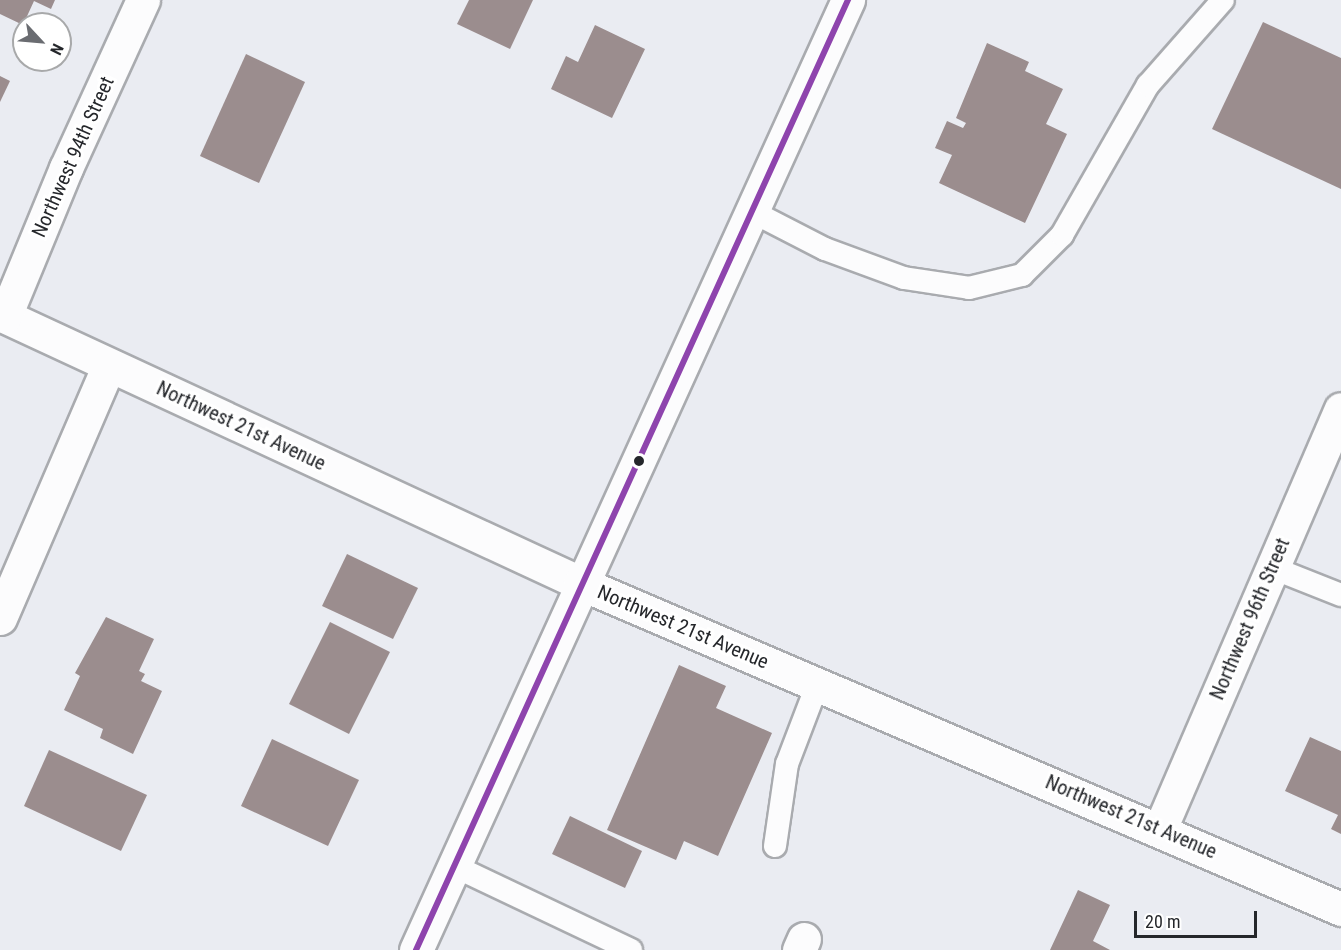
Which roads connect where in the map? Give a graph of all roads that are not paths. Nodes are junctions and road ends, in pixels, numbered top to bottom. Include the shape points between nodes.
1 (143, 0) edge
2 (848, 0) edge
3 (1223, 0) edge
4 (751, 211) junction
5 (2, 315) edge
6 (109, 365) junction
7 (1341, 409) edge
8 (1273, 568) junction
9 (580, 583) junction
10 (1341, 595) edge
11 (0, 618) edge
12 (818, 683) junction
13 (1160, 829) junction
14 (775, 846) dead end
15 (454, 866) junction
16 (1341, 909) edge
17 (416, 950) edge
18 (631, 950) edge

1 - 5 street, Northwest 94th Street
2 - 4 street
3 - 4 lane via 1148,85 1062,235 1022,275 969,288 904,278 825,249
4 - 9 street
5 - 6 street, Northwest 21st Avenue
6 - 9 street, Northwest 21st Avenue
6 - 11 street
7 - 8 street, Northwest 96th Street
8 - 10 lane
8 - 13 street, Northwest 96th Street
9 - 12 street, Northwest 21st Avenue
9 - 15 street
12 - 13 street, Northwest 21st Avenue
12 - 14 lane via 787,764
13 - 16 street, Northwest 21st Avenue
15 - 17 street
15 - 18 lane

